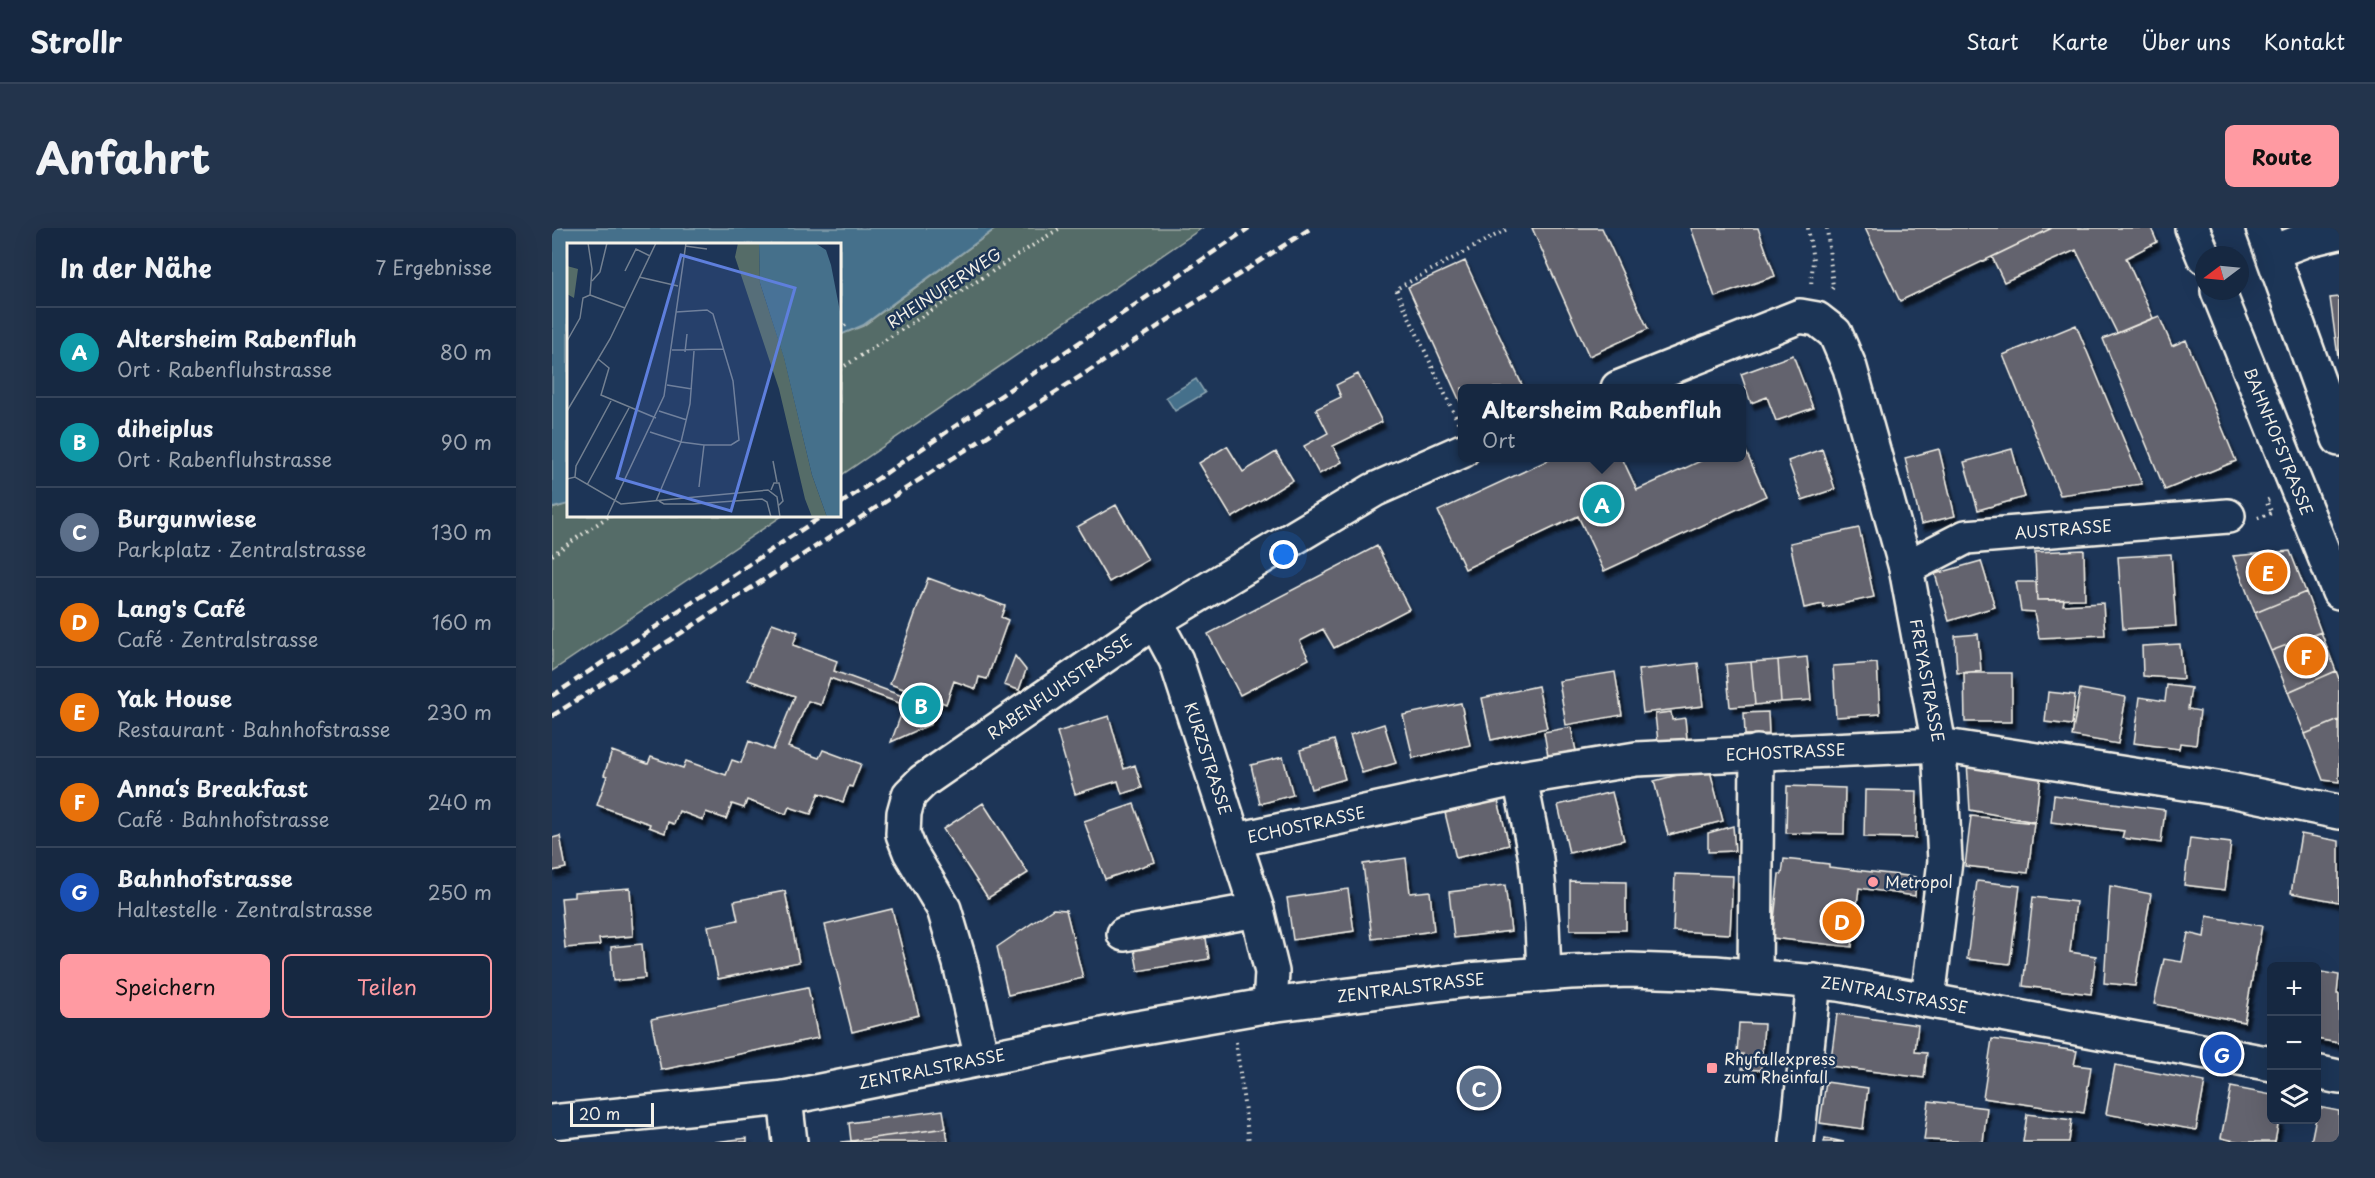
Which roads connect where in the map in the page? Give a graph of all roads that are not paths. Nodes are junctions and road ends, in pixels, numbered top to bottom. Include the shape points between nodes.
1 (2192, 228) edge
2 (2339, 232) edge
3 (2268, 240) edge
4 (2199, 246) edge
5 (2222, 300) edge
6 (1628, 384) edge
7 (2339, 439) edge
8 (1458, 453) edge
9 (2242, 518) road end
10 (1906, 568) junction
11 (2339, 592) edge
12 (1155, 621) junction
13 (1939, 745) junction
14 (1757, 752) junction
15 (1520, 778) junction
16 (2339, 812) edge
17 (1236, 840) junction
18 (1257, 910) junction
19 (1124, 934) dead end
20 (1544, 974) junction
21 (1755, 976) junction
22 (1814, 981) junction
23 (1928, 999) junction
24 (1270, 1005) junction
25 (982, 1059) junction
26 (2267, 1063) edge
27 (2321, 1073) edge
28 (2339, 1077) edge
29 (785, 1098) junction
30 (552, 1122) edge
31 (790, 1142) edge
32 (1797, 1142) edge

1 - 4 street
2 - 3 street via 2305,240
3 - 7 street
5 - 11 street, BAHNHOFSTRASSE
6 - 10 street, FREYASTRASSE via 1800,316 1818,313 1835,333 1850,368
8 - 12 street, RABENFLUHSTRASSE via 1374,490
9 - 10 street, AUSTRASSE via 1966,537
10 - 13 street, FREYASTRASSE
12 - 17 street, KURZSTRASSE via 1176,660
12 - 25 street, RABENFLUHSTRASSE via 923,781 909,795 903,834 944,909
13 - 14 street, ECHOSTRASSE
13 - 16 street, ECHOSTRASSE via 2230,790
13 - 23 street, FREYASTRASSE via 1945,861
14 - 15 street, ECHOSTRASSE via 1636,759
14 - 21 street
15 - 17 street, ECHOSTRASSE
15 - 20 street via 1536,860
17 - 18 street, KURZSTRASSE
18 - 19 street
18 - 24 street, KURZSTRASSE via 1272,972
20 - 21 street, ZENTRALSTRASSE via 1630,970
20 - 24 street, ZENTRALSTRASSE
21 - 22 street, ZENTRALSTRASSE
22 - 23 street, ZENTRALSTRASSE
22 - 32 street
23 - 26 street, ZENTRALSTRASSE
24 - 25 street, ZENTRALSTRASSE
25 - 29 street, ZENTRALSTRASSE
27 - 28 street
29 - 30 street, ZENTRALSTRASSE
29 - 31 street

